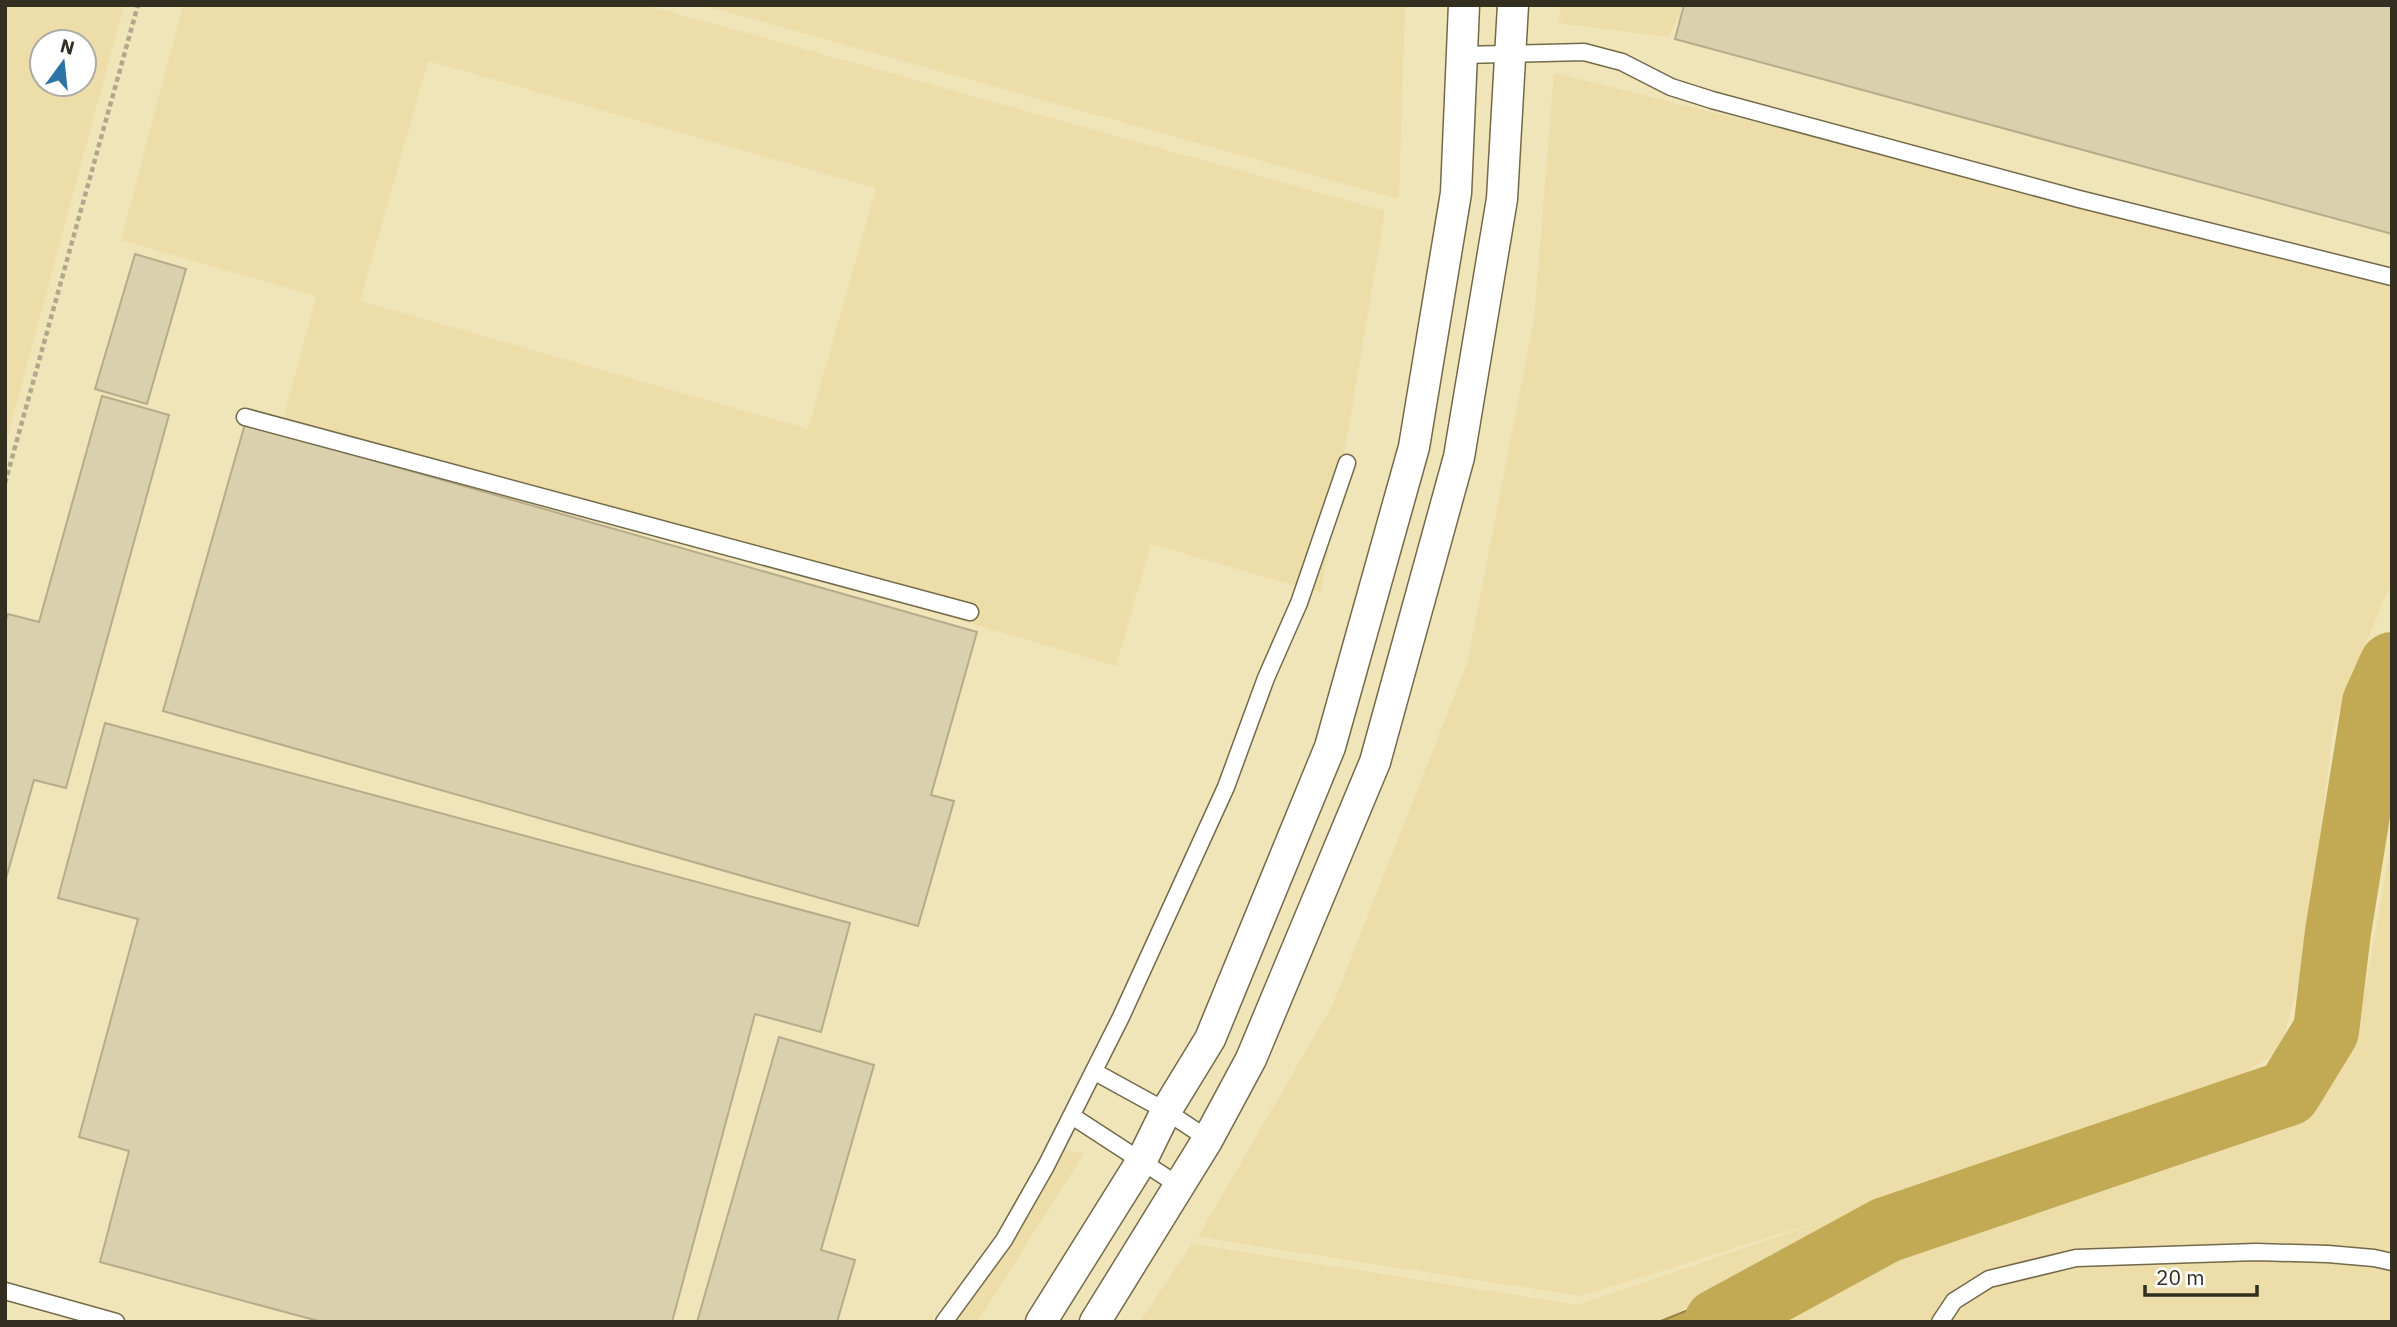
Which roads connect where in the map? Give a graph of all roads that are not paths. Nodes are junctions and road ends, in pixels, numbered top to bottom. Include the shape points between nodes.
1 (1464, 5) edge
2 (1513, 5) edge
3 (1462, 55) junction
4 (1511, 55) junction
5 (2392, 277) edge
6 (244, 417) dead end
7 (1348, 463) dead end
8 (970, 612) dead end
9 (1095, 1072) junction
10 (1166, 1111) junction
11 (1072, 1116) junction
12 (1208, 1139) junction
13 (1141, 1162) junction
14 (1178, 1185) junction
15 (2392, 1262) edge
16 (5, 1291) edge
17 (116, 1322) edge
18 (944, 1322) edge
19 (1041, 1322) edge
20 (1095, 1322) edge
21 (1940, 1322) edge

1 - 3 street
2 - 4 street
3 - 4 lane
3 - 10 street via 1456,193 1414,447 1338,721 1210,1039
4 - 5 lane via 1584,52 1622,62 1671,88 1712,100
4 - 12 street via 1502,199 1459,457 1375,762 1251,1059
6 - 8 lane
7 - 9 lane via 1226,787
9 - 10 lane
9 - 11 lane
10 - 12 lane
10 - 13 street
11 - 13 lane
11 - 18 lane via 1004,1240
12 - 14 street
13 - 14 lane
13 - 19 street
14 - 20 street
15 - 21 lane via 2256,1252 2076,1258 1989,1279 1954,1301
16 - 17 lane

